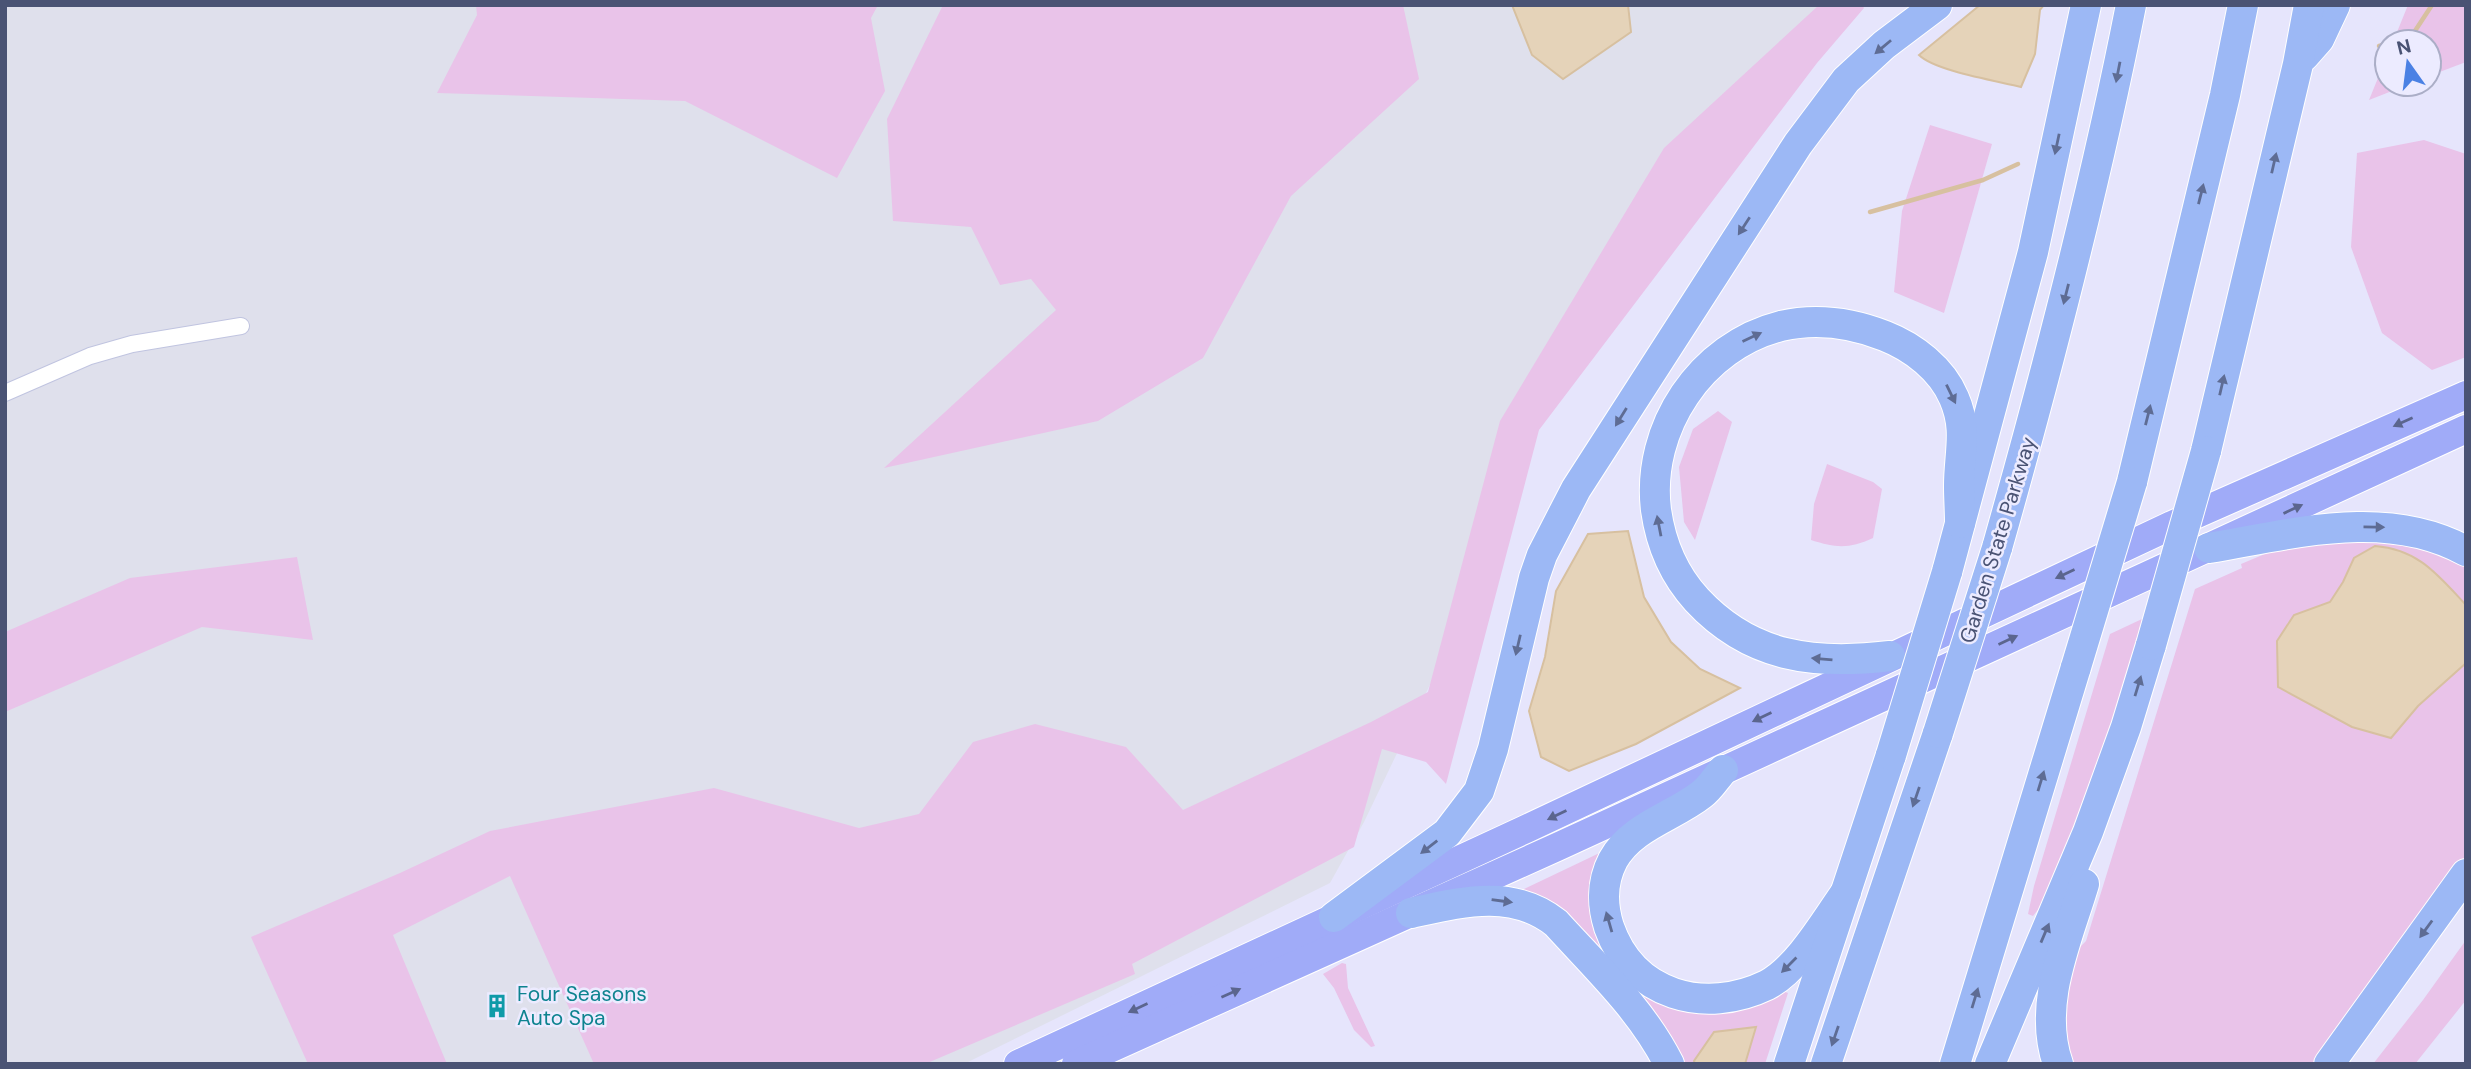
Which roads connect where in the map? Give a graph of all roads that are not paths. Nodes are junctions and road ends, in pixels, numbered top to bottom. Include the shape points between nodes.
1 (1937, 5) edge
2 (2086, 5) edge
3 (2132, 5) edge
4 (2242, 5) edge
5 (2309, 5) edge
6 (2335, 5) edge
7 (2298, 64) junction
8 (241, 326) dead end
9 (5, 393) edge
10 (2466, 395) edge
11 (2466, 429) edge
12 (1960, 523) junction
13 (2209, 548) junction
14 (2466, 551) edge
15 (1890, 656) junction
16 (2126, 727) junction
17 (1723, 770) junction
18 (2466, 874) edge
19 (1846, 892) junction
20 (1411, 912) junction
21 (1334, 917) junction
22 (1018, 1064) edge
23 (1076, 1064) edge
24 (1669, 1064) edge
25 (1789, 1064) edge
26 (1826, 1064) edge
27 (1955, 1064) edge
28 (1990, 1064) edge
29 (2058, 1064) edge
30 (2329, 1064) edge

1 -> 21 highway via 1846,80 1798,144 1576,489 1534,578 1479,791 1447,833
2 -> 12 highway via 2033,252
3 -> 26 highway, Garden State Parkway, bridge via 2050,360 1997,548
27 -> 4 highway, bridge via 2132,482 2225,95
5 - 7 highway
6 - 7 highway via 2319,39
16 -> 7 highway, bridge via 2206,451
8 - 9 street via 132,344 90,356
10 -> 15 highway
13 -> 11 highway
15 -> 12 highway via 1850,661 1795,656 1755,644 1712,616 1684,586 1667,556 1659,528 1654,479 1667,427 1679,403 1697,377 1721,355 1782,326 1835,323 1895,340 1923,357 1954,397 1964,439
12 - 19 highway, bridge
13 -> 14 highway via 2324,529 2379,527 2423,533
17 -> 13 highway
15 -> 21 highway
28 -> 16 highway via 2088,832
16 - 29 highway via 2054,987 2050,1035
19 -> 17 highway via 1808,945 1769,984 1715,1000 1679,995 1634,968 1617,945 1606,916 1605,880 1613,860 1626,841 1703,793
17 - 20 highway
18 -> 30 highway
19 - 25 highway
23 -> 20 highway
20 -> 24 highway via 1488,899 1544,913 1626,1000
21 -> 22 highway

